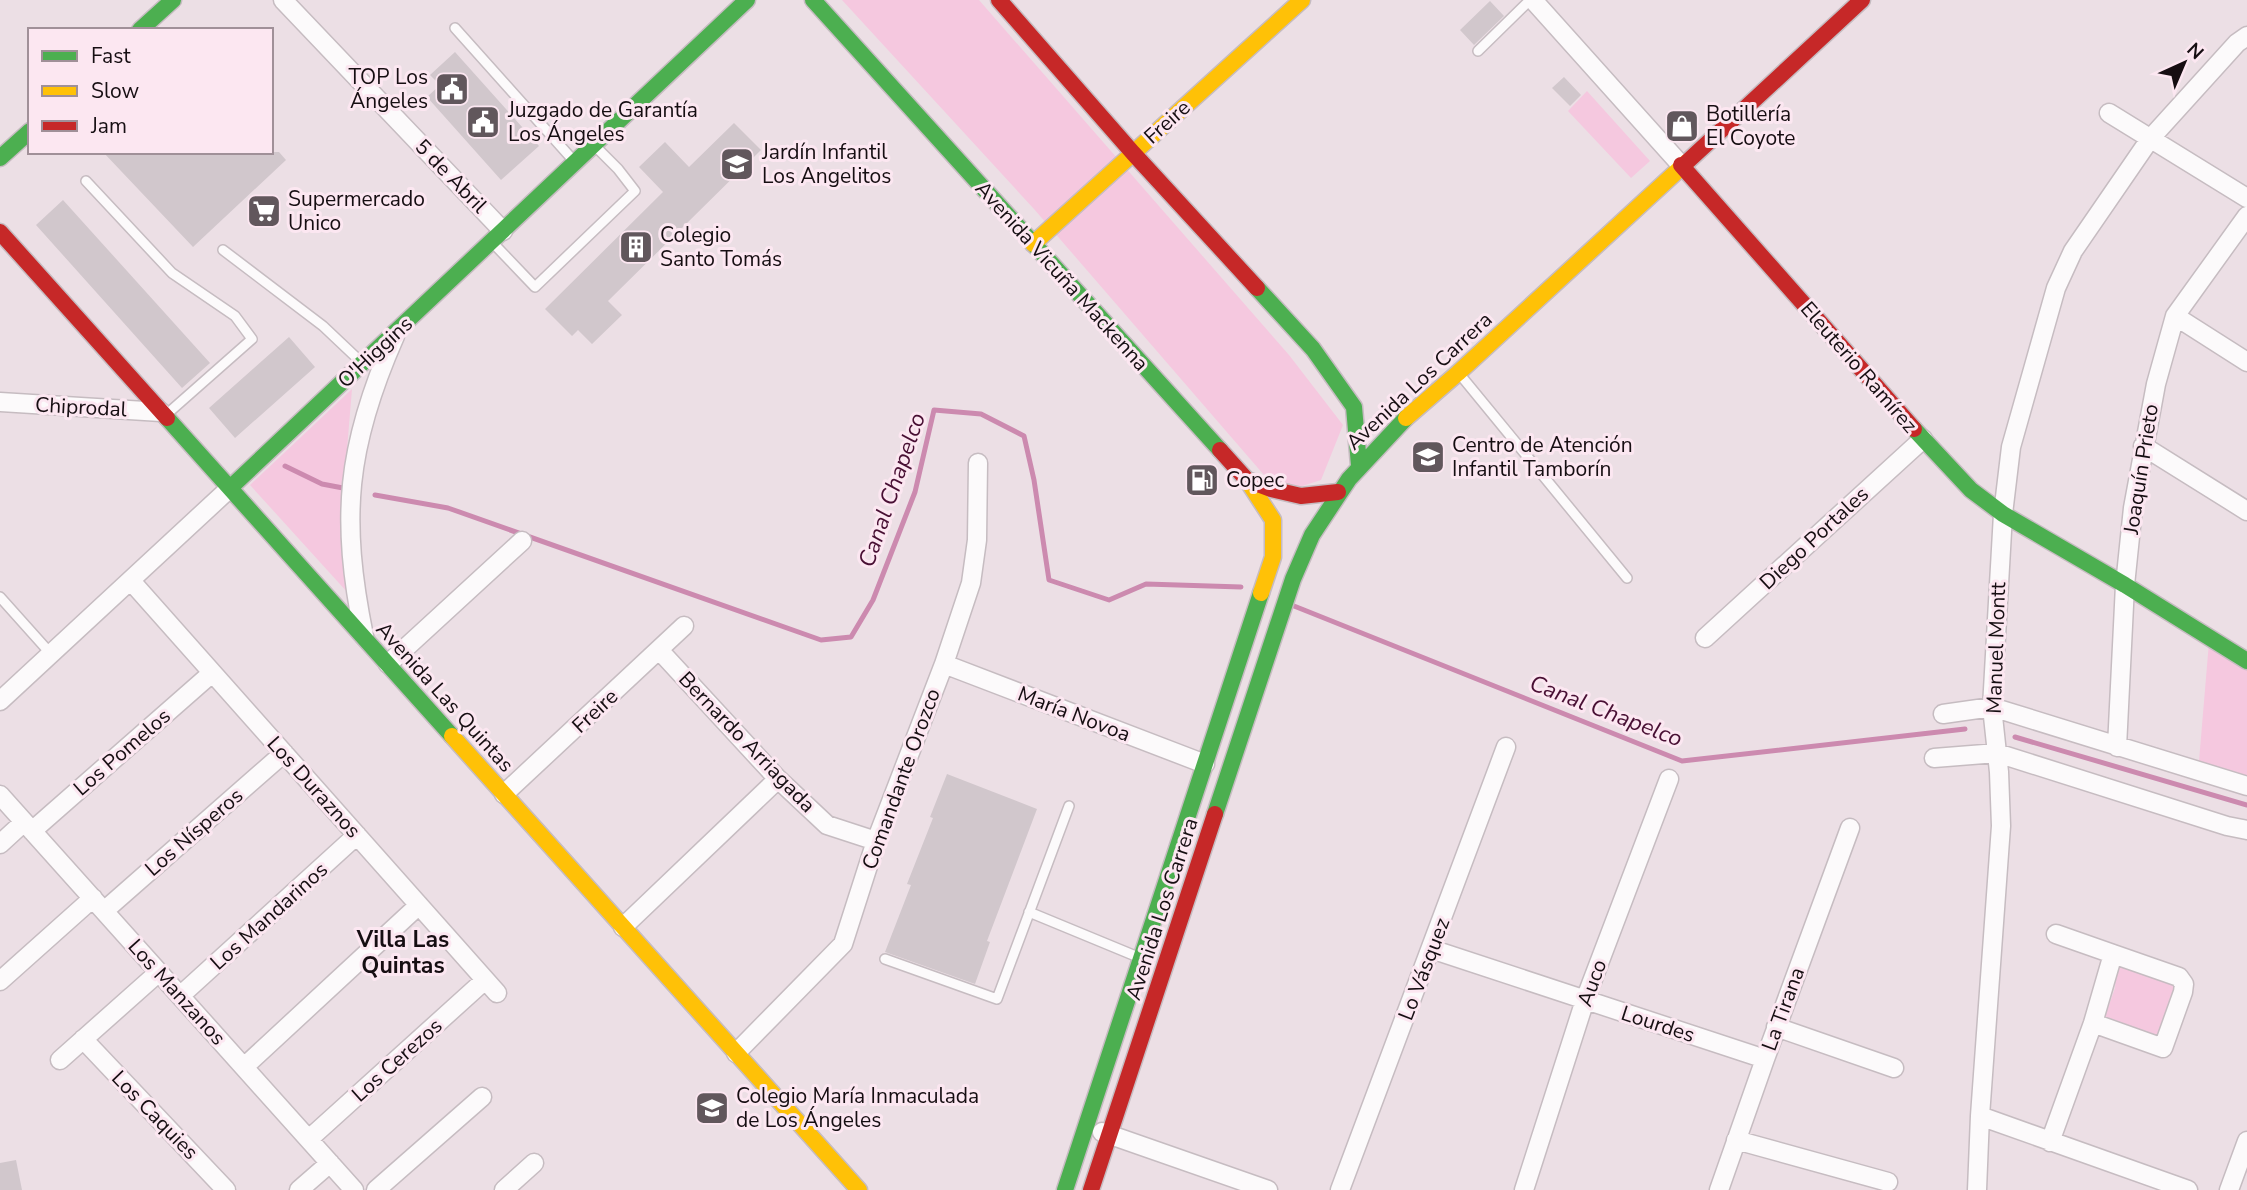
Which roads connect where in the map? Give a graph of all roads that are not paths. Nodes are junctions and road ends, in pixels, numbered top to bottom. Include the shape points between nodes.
1 (173, 0) edge
2 (283, 0) edge
3 (747, 0) edge
4 (813, 0) edge
5 (999, 0) edge
6 (1302, 0) edge
7 (1531, 0) edge
8 (1862, 0) edge
9 (142, 28) edge
10 (455, 28) dead end
11 (2247, 36) edge
12 (1478, 51) dead end
13 (2109, 113) dead end
14 (28, 133) edge
15 (2150, 139) junction
16 (594, 145) junction
17 (1133, 153) junction
18 (0, 158) edge
19 (575, 163) junction
20 (1681, 165) junction
21 (86, 181) dead end
22 (2247, 198) edge
23 (2247, 216) edge
24 (0, 232) edge
25 (497, 236) junction
26 (1032, 244) junction
27 (223, 250) dead end
28 (2175, 316) junction
29 (398, 330) junction
30 (2247, 362) edge
31 (363, 363) junction
32 (1458, 373) junction
33 (0, 402) edge
34 (163, 414) junction
35 (1923, 439) junction
36 (2143, 446) junction
37 (978, 463) dead end
38 (1359, 465) junction
39 (1247, 480) junction
40 (230, 488) junction
41 (1338, 492) junction
42 (2247, 511) edge
43 (2003, 514) junction
44 (522, 541) dead end
45 (1627, 578) dead end
46 (131, 581) junction
47 (2125, 585) junction
48 (0, 597) edge
49 (684, 626) dead end
50 (1706, 638) dead end
51 (365, 639) junction
52 (660, 651) junction
53 (51, 654) junction
54 (2247, 661) edge
55 (388, 664) junction
56 (944, 664) junction
57 (212, 673) junction
58 (0, 701) edge
59 (1992, 707) junction
60 (1943, 714) dead end
61 (1506, 747) dead end
62 (2117, 747) junction
63 (284, 753) junction
64 (1997, 753) junction
65 (1934, 758) dead end
66 (1205, 764) junction
67 (778, 779) junction
68 (1669, 779) dead end
69 (2247, 786) edge
70 (504, 794) junction
71 (0, 795) edge
72 (1069, 806) dead end
73 (28, 826) junction
74 (1850, 828) dead end
75 (2247, 830) edge
76 (357, 835) junction
77 (876, 841) junction
78 (0, 844) edge
79 (98, 905) junction
80 (419, 905) junction
81 (1029, 912) junction
82 (623, 927) junction
83 (2056, 934) dead end
84 (1432, 949) junction
85 (2113, 954) junction
86 (1141, 958) junction
87 (885, 959) dead end
88 (159, 972) junction
89 (0, 981) edge
90 (491, 986) joint
91 (180, 996) junction
92 (1585, 1000) junction
93 (2093, 1023) junction
94 (1776, 1027) junction
95 (83, 1039) junction
96 (736, 1053) junction
97 (1765, 1059) junction
98 (60, 1060) dead end
99 (244, 1067) junction
100 (1894, 1068) dead end
101 (482, 1097) dead end
102 (1980, 1116) junction
103 (1086, 1126) junction
104 (1110, 1135) junction
105 (309, 1139) junction
106 (1736, 1140) junction
107 (2247, 1141) edge
108 (2050, 1142) junction
109 (330, 1163) junction
110 (534, 1163) dead end
111 (1888, 1182) dead end
112 (226, 1190) edge
113 (299, 1190) edge
114 (354, 1190) edge
115 (376, 1190) edge
116 (504, 1190) edge
117 (859, 1190) edge
118 (1065, 1190) edge
119 (1091, 1190) edge
120 (1268, 1190) edge
121 (1340, 1190) edge
122 (1524, 1190) edge
123 (1719, 1190) edge
124 (1977, 1190) edge
125 (2188, 1190) edge
126 (2229, 1190) edge

1 - 9 main road
2 - 25 street, 5 de Abril
3 - 16 main road, O'Higgins
4 - 26 main road, Avenida Vicuña Mackenna
5 - 17 main road
6 - 17 main road, Freire
7 - 12 lane
7 - 20 street, Eleuterio Ramírez
8 - 20 main road, Avenida Los Carrera
10 - 19 lane
11 - 15 street, Manuel Montt
13 - 15 street
14 - 18 main road
15 - 22 street
15 - 43 street, Manuel Montt via 2073,251 2056,288 2011,447
16 - 19 main road, O'Higgins
16 - 25 lane via 635,191 535,287
17 - 26 main road, Freire
17 - 38 main road via 1313,349 1354,407
19 - 25 main road, O'Higgins
20 - 32 main road, Avenida Los Carrera
20 - 35 main road, Eleuterio Ramírez
21 - 34 lane via 172,273 234,316 252,340
23 - 28 street, Joaquín Prieto
24 - 34 main road, Avenida Las Quintas
25 - 29 main road, O'Higgins
26 - 39 main road, Avenida Vicuña Mackenna
27 - 31 lane via 323,326
28 - 30 street
28 - 36 street, Joaquín Prieto
29 - 31 main road, O'Higgins
29 - 51 street via 368,404 351,481 351,560
31 - 40 main road, O'Higgins
32 - 38 main road, Avenida Los Carrera via 1403,418
32 - 45 lane
33 - 34 street, Chiprodal
34 - 40 main road, Avenida Las Quintas
35 - 43 main road, Eleuterio Ramírez via 1971,490
35 - 50 street, Diego Portales
36 - 42 street
36 - 47 street, Joaquín Prieto
37 - 56 street, Comandante Orozco via 971,583
38 - 41 main road, Avenida Los Carrera
39 - 41 main road, Avenida Vicuña Mackenna via 1290,496
39 - 66 main road, Avenida Los Carrera via 1273,520 1273,556
40 - 46 street, O'Higgins
40 - 51 main road, Avenida Las Quintas
41 - 104 main road, Avenida Los Carrera via 1293,579
43 - 47 main road, Eleuterio Ramírez
43 - 59 street, Manuel Montt
44 - 55 street
46 - 53 street, O'Higgins
46 - 57 street, Los Duraznos
47 - 54 main road, Eleuterio Ramírez
47 - 62 street, Joaquín Prieto
48 - 53 lane
49 - 52 street, Freire
51 - 55 main road, Avenida Las Quintas
52 - 67 street, Bernardo Arriagada
52 - 70 street, Freire
53 - 58 street, O'Higgins
55 - 70 main road, Avenida Las Quintas
56 - 66 street, María Novoa
56 - 77 street, Comandante Orozco
57 - 63 street, Los Duraznos
57 - 73 street, Los Pomelos
59 - 60 street
59 - 62 street
59 - 64 street, Manuel Montt
61 - 84 street, Lo Vásquez
62 - 69 street
63 - 76 street, Los Duraznos
63 - 79 street, Los Nísperos
64 - 65 street
64 - 75 street
64 - 102 street, Manuel Montt via 2001,826
66 - 86 main road, Avenida Los Carrera
67 - 77 street, Bernardo Arriagada via 827,825
67 - 82 street
68 - 92 street, Auco
70 - 82 main road, Avenida Las Quintas
71 - 73 street, Los Manzanos
72 - 81 lane
73 - 78 street, Los Pomelos
73 - 79 street, Los Manzanos
74 - 94 street, La Tirana
76 - 80 street, Los Duraznos
76 - 91 street, Los Mandarinos
77 - 96 street, Comandante Orozco via 843,944
79 - 88 street, Los Manzanos
79 - 89 street, Los Nísperos
80 - 90 street, Los Duraznos
80 - 99 street
81 - 86 lane
81 - 87 lane via 997,999
82 - 96 main road, Avenida Las Quintas
83 - 85 street
84 - 92 street, Lourdes
84 - 121 street, Lo Vásquez
85 - 93 street
85 - 93 street via 2179,976 2183,992 2163,1048
86 - 103 main road, Avenida Los Carrera
88 - 91 street, Los Manzanos
88 - 95 street
90 - 105 street, Los Cerezos
91 - 99 street, Los Manzanos
92 - 97 street, Lourdes
92 - 122 street, Auco
93 - 108 street
94 - 97 street, La Tirana
94 - 100 street
95 - 98 street
95 - 112 street, Los Caquies
96 - 117 main road, Avenida Las Quintas
97 - 106 street, La Tirana
99 - 105 street, Los Manzanos
101 - 115 street
102 - 108 street
102 - 124 street, Manuel Montt
103 - 104 street
103 - 118 main road, Avenida Los Carrera
104 - 119 main road, Avenida Los Carrera
104 - 120 street
105 - 109 street, Los Manzanos
106 - 111 street
106 - 123 street, La Tirana
107 - 126 street
108 - 125 street
109 - 113 street
109 - 114 street, Los Manzanos
110 - 116 street

